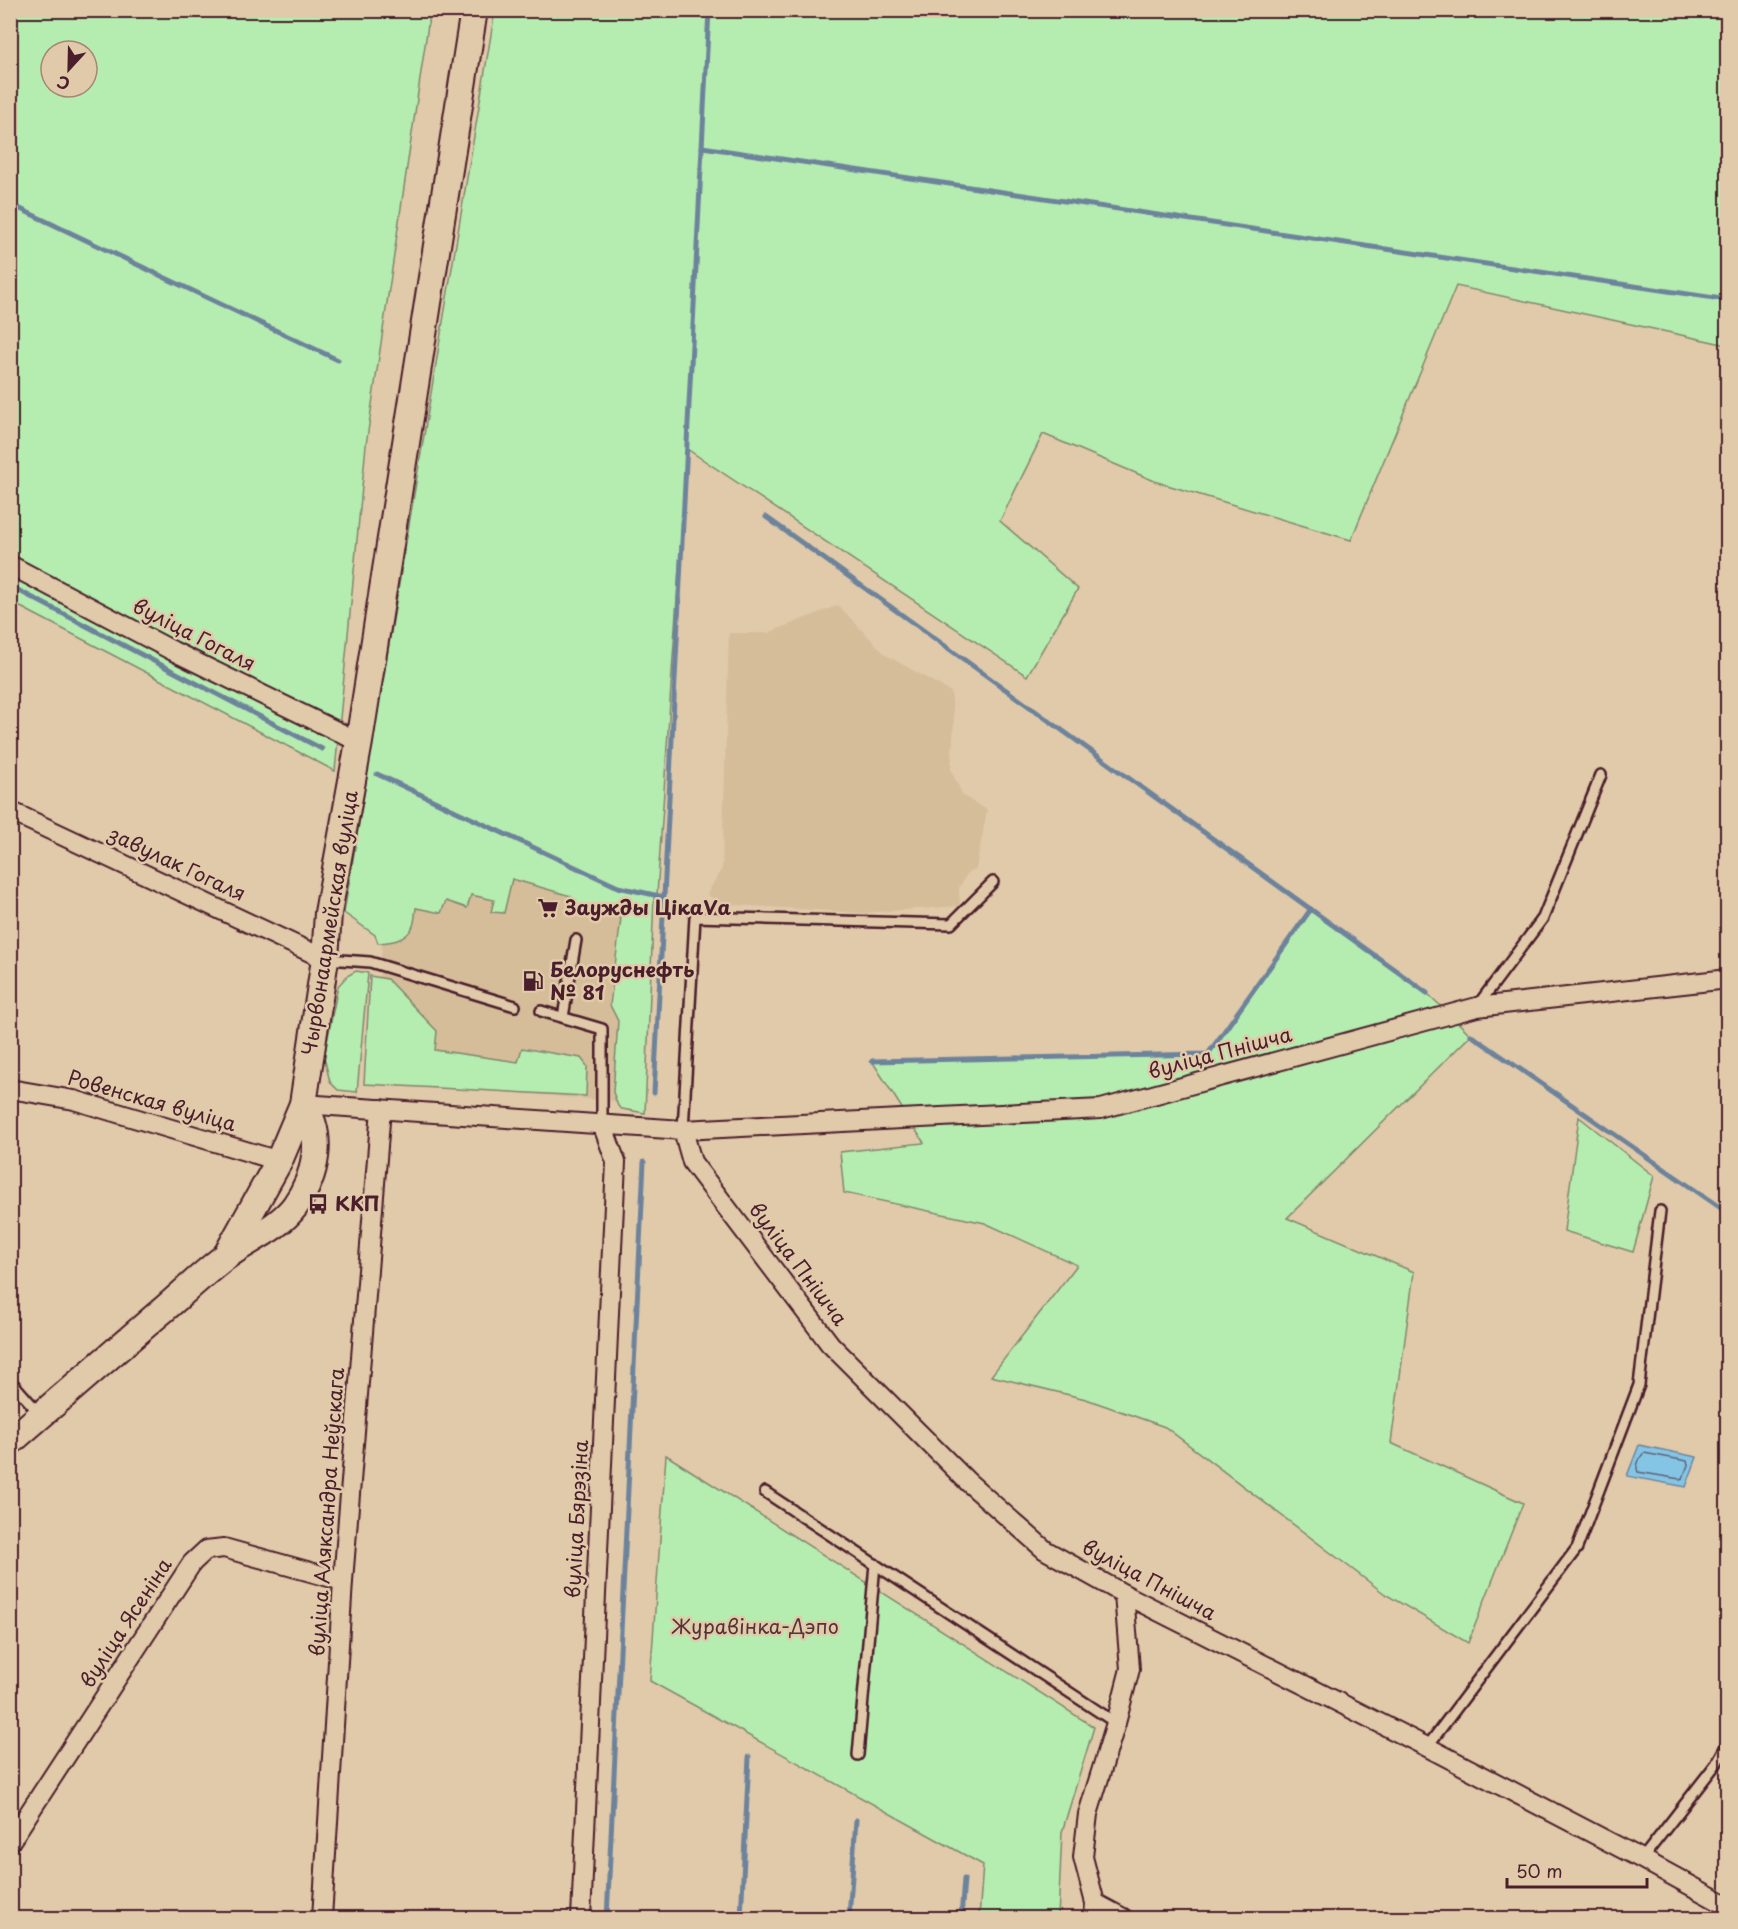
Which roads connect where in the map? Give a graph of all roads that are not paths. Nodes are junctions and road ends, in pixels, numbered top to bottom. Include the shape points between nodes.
1 (474, 10) edge
2 (10, 565) edge
3 (359, 742) junction
4 (1601, 775) dead end
5 (10, 811) edge
6 (993, 882) dead end
7 (576, 940) dead end
8 (325, 959) junction
9 (1728, 979) edge
10 (515, 1006) dead end
11 (1477, 1007) junction
12 (541, 1011) dead end
13 (563, 1017) junction
14 (10, 1089) edge
15 (303, 1104) junction
16 (381, 1109) junction
17 (602, 1124) junction
18 (683, 1130) junction
19 (279, 1161) junction
20 (1660, 1211) dead end
21 (225, 1256) junction
22 (10, 1380) edge
23 (41, 1415) junction
24 (10, 1442) edge
25 (765, 1492) dead end
26 (875, 1564) junction
27 (343, 1581) junction
28 (1124, 1594) junction
29 (1116, 1723) junction
30 (1728, 1743) edge
31 (1427, 1747) junction
32 (858, 1755) dead end
33 (10, 1842) edge
34 (1642, 1859) junction
35 (1728, 1906) edge
36 (1095, 1911) edge
37 (322, 1918) edge
38 (581, 1918) edge
39 (1123, 1918) edge

1 - 3 main road, Чырвонаармейская вуліца
2 - 3 street, вуліца Гогаля
3 - 8 main road, Чырвонаармейская вуліца via 328,913
4 - 11 lane via 1543,918
5 - 8 street, завулак Гогаля
6 - 18 lane via 951,924 695,917
7 - 13 lane
8 - 10 lane via 370,962
8 - 15 main road, Чырвонаармейская вуліца
9 - 11 street, вуліца Пнішча
11 - 18 street, вуліца Пнішча via 1101,1109
12 - 13 lane
13 - 17 lane via 602,1029
14 - 19 street, Ровенская вуліца via 74,1100
15 - 16 street, вуліца Пнішча
15 - 19 main road, Чырвонаармейская вуліца
15 - 21 main road, Чырвонаармейская вуліца via 312,1117 316,1135 308,1183 283,1219
16 - 17 street, вуліца Пнішча
16 - 27 street, вуліца Аляксандра Неўскага
17 - 18 street, вуліца Пнішча
17 - 38 street, вуліца Бярэзіна via 616,1162
18 - 28 street, вуліца Пнішча via 692,1162 830,1344 968,1482 1045,1550
19 - 21 main road, Чырвонаармейская вуліца
20 - 31 lane via 1639,1385 1577,1548
21 - 23 main road, Чырвонаармейская вуліца
22 - 23 lane
23 - 24 main road, Чырвонаармейская вуліца
25 - 26 lane
26 - 29 lane
26 - 32 lane
27 - 33 street, вуліца Ясеніна via 224,1548 206,1550 192,1563
27 - 37 street, вуліца Аляксандра Неўскага
28 - 29 street via 1130,1669
28 - 31 street, вуліца Пнішча
29 - 36 street via 1088,1814 1083,1857
30 - 34 lane
31 - 34 street, вуліца Пнішча
34 - 35 street, вуліца Пнішча
36 - 39 street

